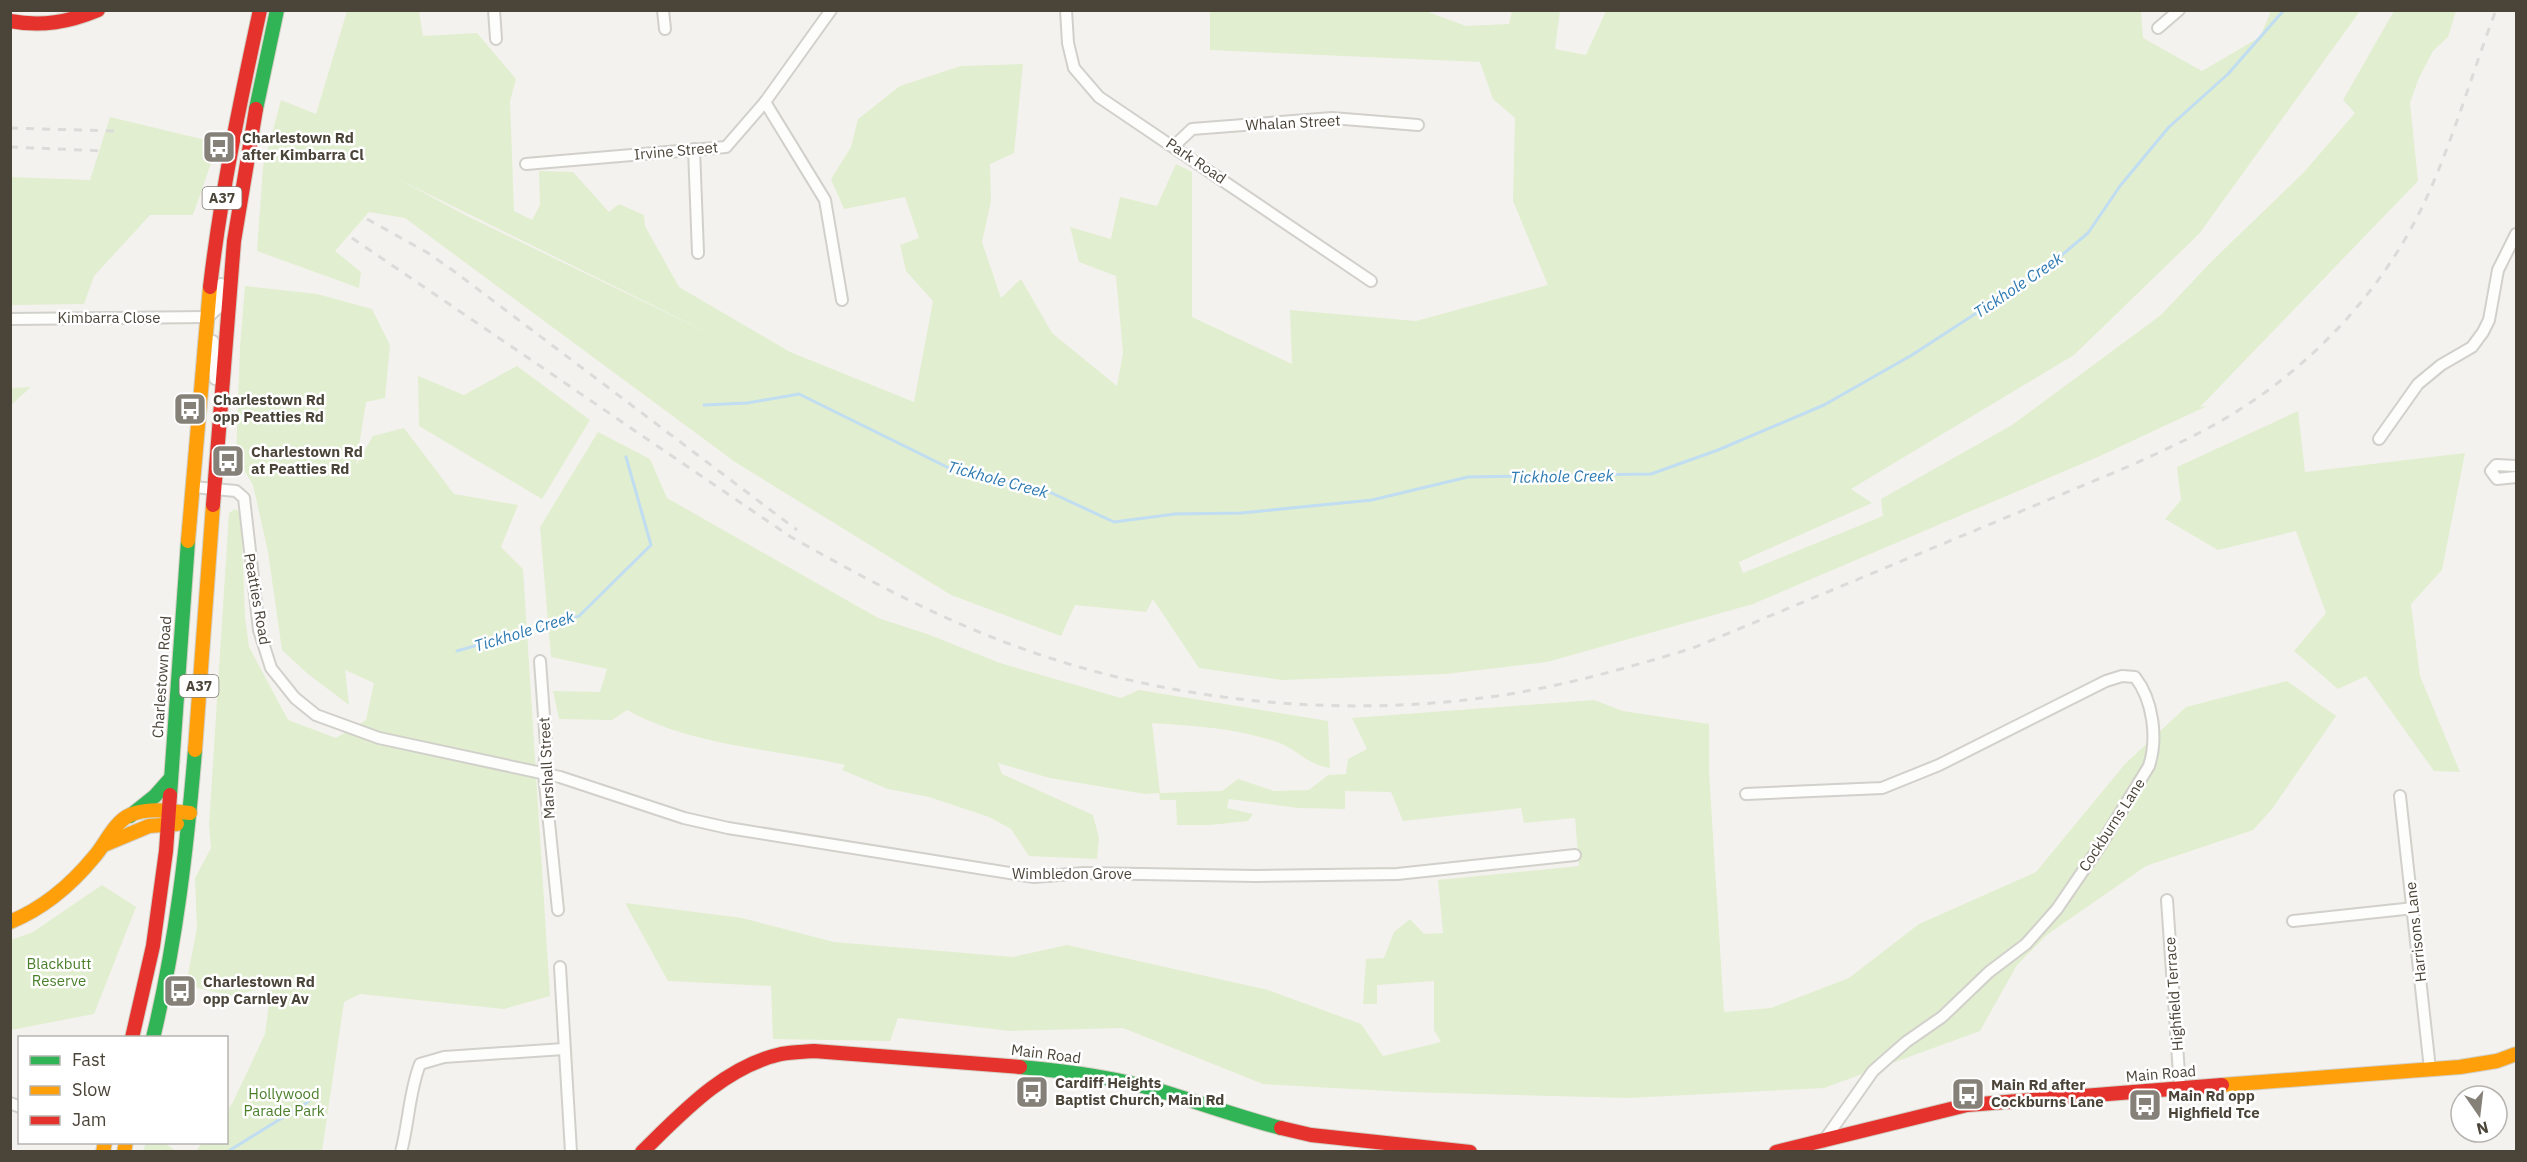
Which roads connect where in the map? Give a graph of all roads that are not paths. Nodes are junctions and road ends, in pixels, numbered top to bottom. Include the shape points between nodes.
1 (98, 10) edge
2 (260, 10) edge
3 (277, 10) edge
4 (494, 10) edge
5 (663, 10) edge
6 (831, 10) edge
7 (1066, 10) edge
8 (2178, 10) edge
9 (10, 21) edge
10 (665, 28) dead end
11 (2158, 28) dead end
12 (496, 39) dead end
13 (765, 102) junction
14 (1418, 125) dead end
15 (1174, 146) junction
16 (694, 149) junction
17 (526, 164) dead end
18 (2517, 234) edge
19 (234, 241) junction
20 (698, 253) dead end
21 (1371, 281) dead end
22 (842, 300) dead end
23 (207, 317) junction
24 (10, 319) edge
25 (221, 399) junction
26 (2379, 439) dead end
27 (2517, 466) edge
28 (2517, 477) edge
29 (193, 487) junction
30 (215, 488) junction
31 (540, 661) dead end
32 (544, 774) junction
33 (171, 778) junction
34 (1746, 794) dead end
35 (2400, 796) dead end
36 (130, 816) junction
37 (169, 817) junction
38 (189, 819) junction
39 (105, 845) junction
40 (1575, 855) dead end
41 (2167, 900) dead end
42 (2414, 908) junction
43 (558, 910) dead end
44 (2293, 921) dead end
45 (10, 922) edge
46 (560, 968) dead end
47 (132, 1036) edge
48 (153, 1036) edge
49 (564, 1049) junction
50 (2517, 1054) edge
51 (2430, 1070) junction
52 (2180, 1088) junction
53 (1823, 1142) junction
54 (109, 1144) edge
55 (125, 1147) edge
56 (401, 1152) edge
57 (571, 1152) edge
58 (642, 1152) edge
59 (1470, 1152) edge
60 (1776, 1152) edge

1 - 9 main road via 58,24
2 - 23 main road, Charlestown Road / A37 via 219,214
3 - 19 main road, Charlestown Road / A37 via 247,154
4 - 12 street
5 - 10 street
6 - 13 street, Irvine Street
7 - 15 street, Park Road via 1074,69 1099,97
8 - 11 street
13 - 16 street, Irvine Street via 726,147
13 - 22 street via 825,200
14 - 15 street, Whalan Street via 1332,118 1192,129
15 - 21 street, Park Road
16 - 17 street, Irvine Street
16 - 20 street
18 - 26 street via 2498,270 2489,320 2483,332 2472,347 2418,384
19 - 23 street, Charlestown Road via 222,273 219,308
19 - 25 main road, Charlestown Road / A37
23 - 24 street, Kimbarra Close
23 - 25 street, Charlestown Road
23 - 29 main road, Charlestown Road / A37
25 - 30 main road, Charlestown Road / A37
27 - 28 street via 2496,465 2491,471 2497,479
29 - 30 street, Peatties Road
29 - 33 main road, Charlestown Road / A37
30 - 32 street, Peatties Road via 236,490 244,498 259,630 271,668 295,698 316,715 379,738
30 - 38 main road, Charlestown Road / A37
31 - 32 street, Marshall Street via 546,744
32 - 40 street, Wimbledon Grove via 728,828 1034,877 1084,873 1397,874
32 - 43 street, Marshall Street
33 - 36 main road
33 - 37 main road, Charlestown Road / A37
34 - 53 street, Cockburns Lane via 1882,788 1939,765 2064,700 2122,676 2135,677 2149,703 2153,755 2150,766 2057,909 2026,944 1873,1071
35 - 42 street, Harrisons Lane
36 - 37 main road
36 - 39 main road via 116,826
37 - 38 main road
37 - 39 main road
37 - 47 main road, Charlestown Road / A37 via 153,946
38 - 48 main road, Charlestown Road / A37 via 172,960
39 - 45 main road via 48,902
41 - 52 street, Highfield Terrace
42 - 44 street
42 - 51 street, Harrisons Lane
46 - 49 street
49 - 56 street via 444,1057 420,1064
49 - 57 street
50 - 51 main road, Main Road via 2474,1065
51 - 52 main road, Main Road
52 - 53 main road, Main Road via 1967,1105
53 - 60 main road, Main Road
54 - 55 street
58 - 59 main road, Main Road via 710,1088 746,1066 782,1054 814,1051 1066,1071 1155,1089 1311,1135

